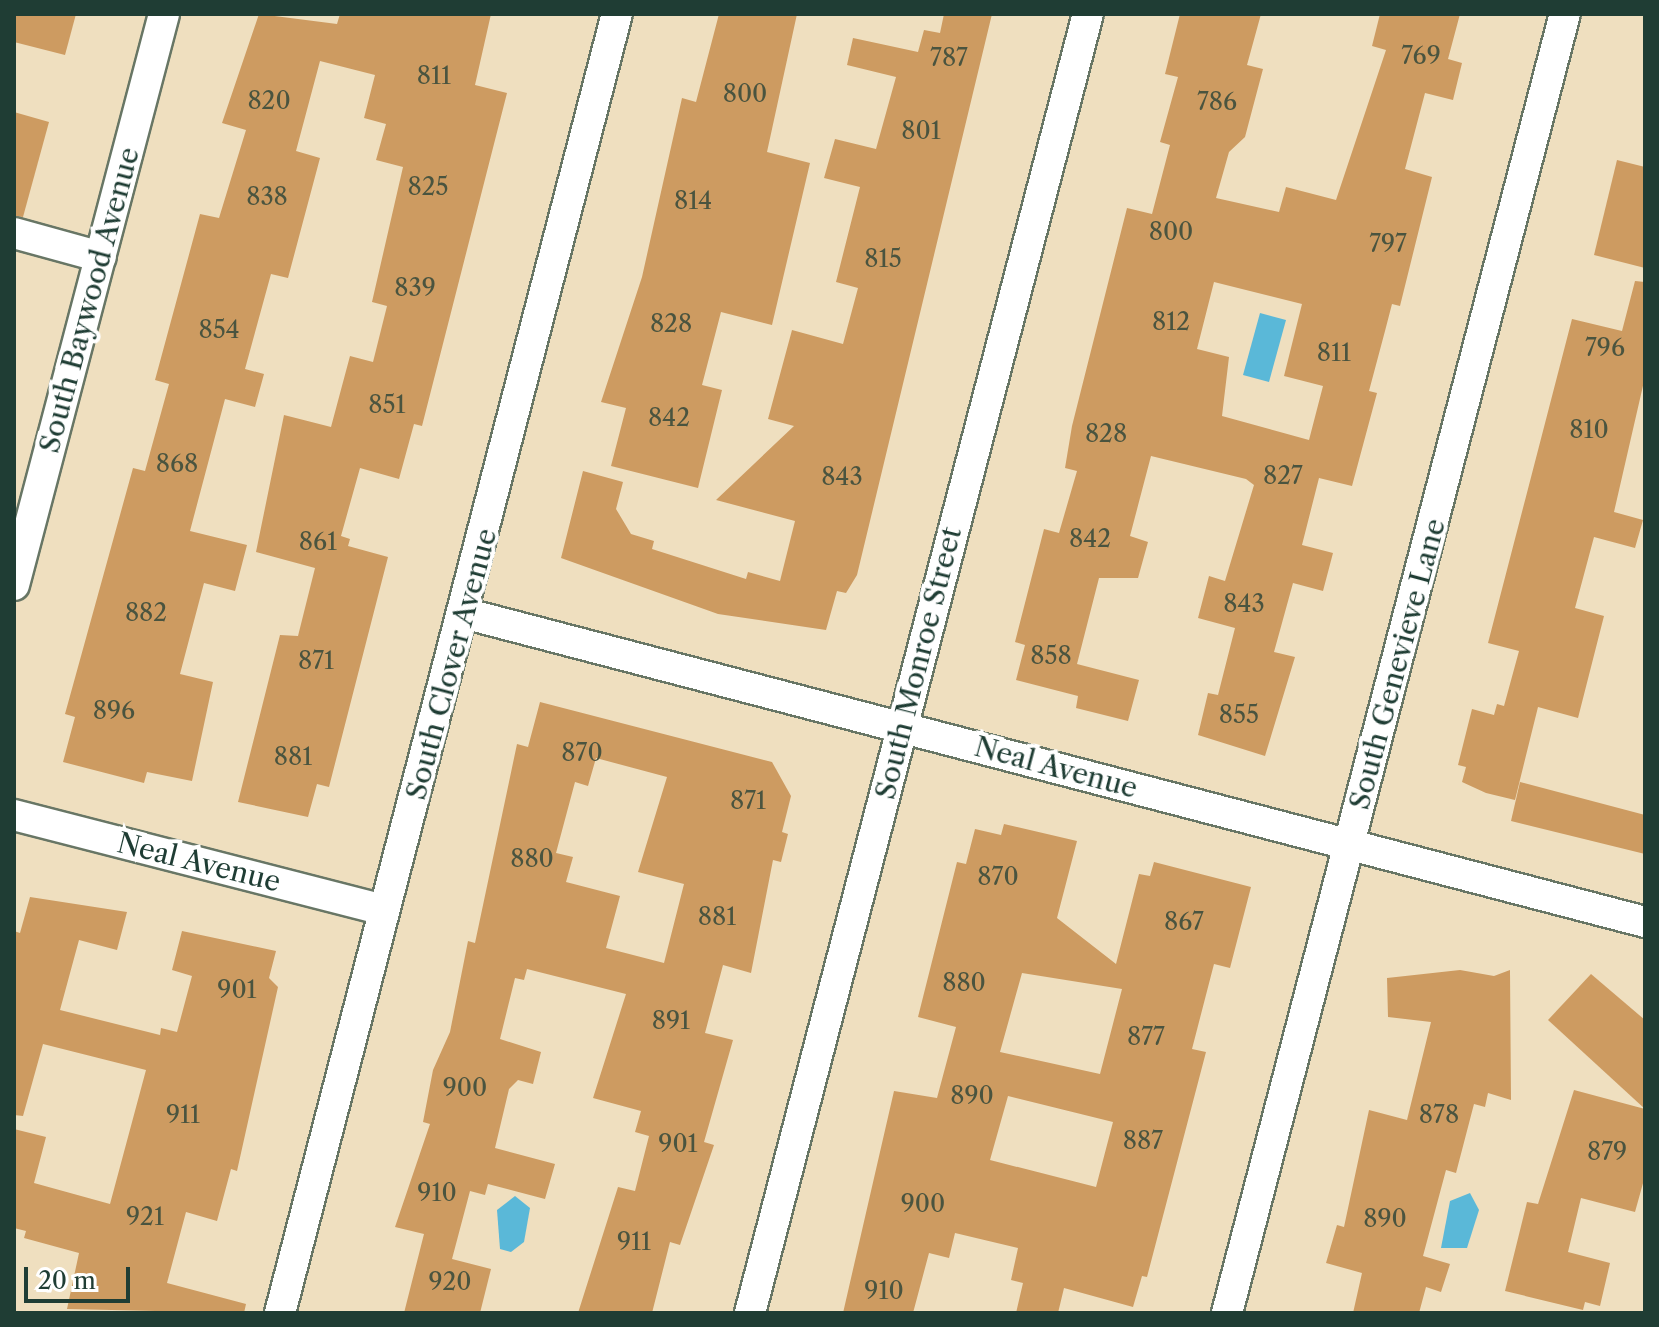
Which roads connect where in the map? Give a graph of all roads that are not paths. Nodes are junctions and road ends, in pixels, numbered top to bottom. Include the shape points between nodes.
1 (164, 14) edge
2 (617, 14) edge
3 (1088, 14) edge
4 (1565, 14) edge
5 (14, 233) edge
6 (101, 257) junction
7 (14, 585) edge
8 (467, 614) junction
9 (902, 726) junction
10 (14, 815) edge
11 (1350, 845) junction
12 (384, 910) junction
13 (1645, 922) edge
14 (280, 1313) edge
15 (750, 1313) edge
16 (1227, 1313) edge

1 - 6 street, South Baywood Avenue
2 - 8 street, South Clover Avenue
3 - 9 street, South Monroe Street
4 - 11 street, South Genevieve Lane
5 - 6 street
6 - 7 street, South Baywood Avenue
8 - 9 street, Neal Avenue
8 - 12 street, South Clover Avenue
9 - 11 street, Neal Avenue
9 - 15 street, South Monroe Street
10 - 12 street, Neal Avenue
11 - 13 street, Neal Avenue
11 - 16 street, South Genevieve Lane
12 - 14 street, South Clover Avenue

